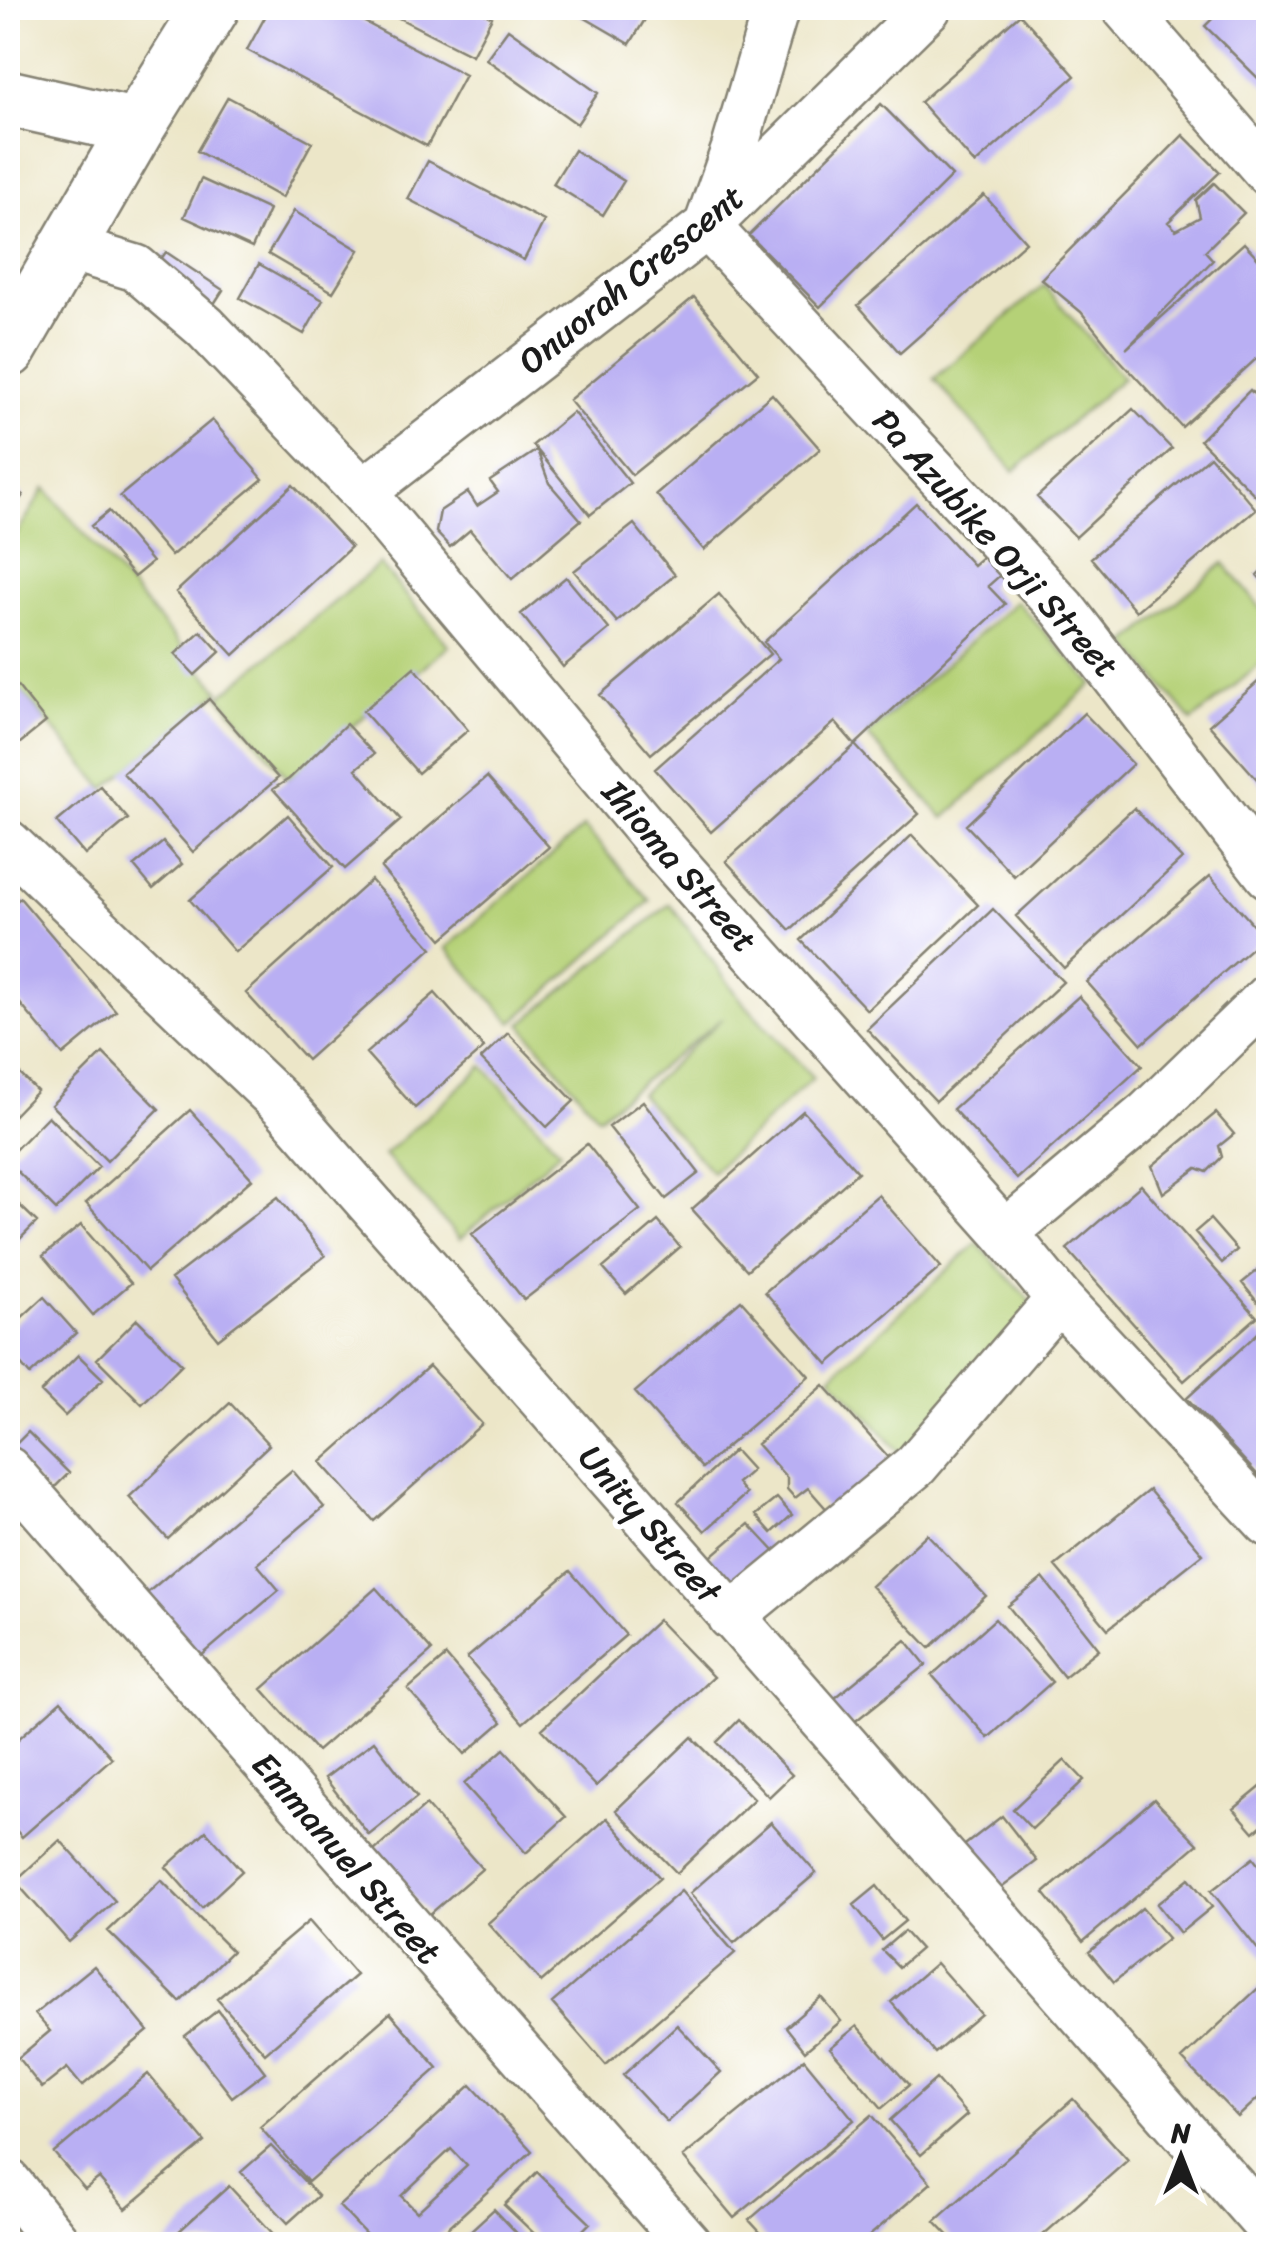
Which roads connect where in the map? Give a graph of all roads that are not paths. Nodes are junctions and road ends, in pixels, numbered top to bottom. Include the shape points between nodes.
1 (212, 8) edge
2 (776, 8) edge
3 (928, 8) edge
4 (1125, 8) edge
5 (8, 98) edge
6 (137, 128) junction
7 (1268, 172) edge
8 (707, 226) junction
9 (66, 246) junction
10 (8, 350) edge
11 (363, 492) junction
12 (8, 843) edge
13 (1268, 875) edge
14 (1268, 997) edge
15 (1005, 1233) junction
16 (1058, 1299) junction
17 (8, 1470) edge
18 (1268, 1523) edge
19 (731, 1617) junction
20 (8, 2182) edge
21 (1268, 2226) edge
22 (58, 2244) edge
23 (688, 2244) edge

1 - 6 main road
2 - 8 street
3 - 8 street, Onuorah Crescent
4 - 7 street
5 - 6 main road
6 - 9 main road
8 - 11 street, Onuorah Crescent
8 - 13 street, Pa Azubike Orji Street via 1063,609
9 - 10 main road
9 - 11 street, Ihioma Street via 136,268 206,327
11 - 15 street, Ihioma Street via 675,863
12 - 19 street, Unity Street via 286,1108
14 - 15 street via 1148,1113
15 - 16 street, Ihioma Street
16 - 18 street, Ihioma Street
16 - 19 street via 916,1465
17 - 23 street, Emmanuel Street
19 - 21 street, Unity Street
20 - 22 street

